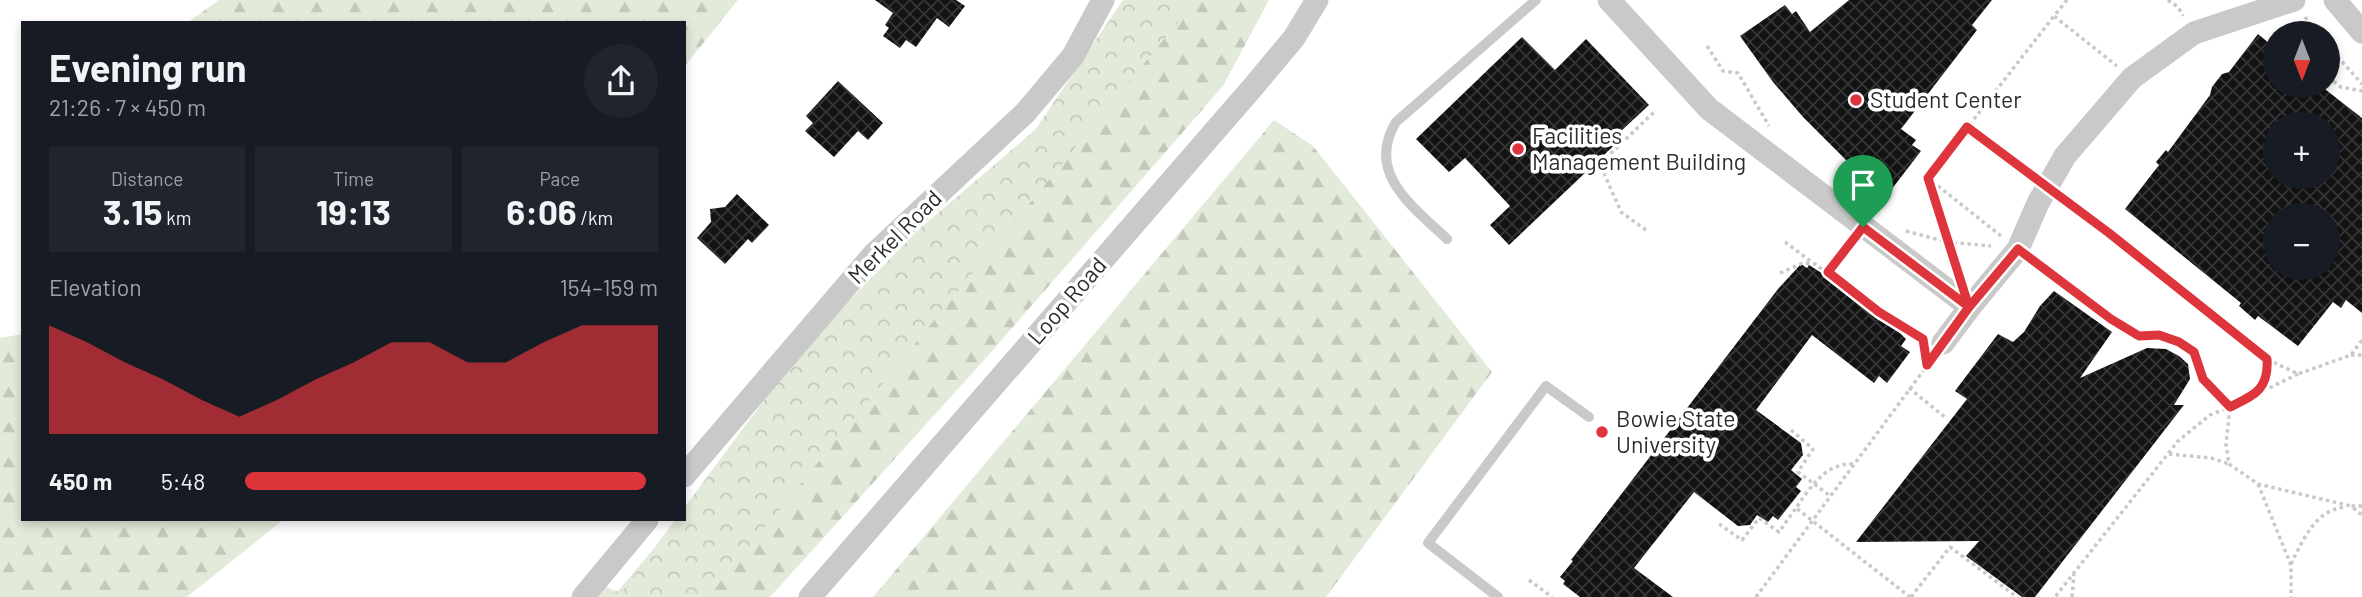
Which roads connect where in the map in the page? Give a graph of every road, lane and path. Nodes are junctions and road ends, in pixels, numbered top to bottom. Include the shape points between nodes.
1 (1103, 0) edge
2 (1317, 0) edge
3 (1536, 0) edge
4 (1609, 0) edge
5 (2067, 0) edge
6 (2294, 0) edge
7 (2335, 0) edge
8 (2054, 16) junction
9 (2362, 32) edge
10 (1707, 46) dead end
11 (2340, 59) edge
12 (2132, 78) junction
13 (2362, 83) edge
14 (2340, 86) edge
15 (2362, 91) edge
16 (1654, 113) dead end
17 (1967, 127) junction
18 (1772, 129) dead end
19 (1928, 178) junction
20 (2048, 186) junction
21 (1863, 227) junction
22 (1897, 228) dead end
23 (1646, 230) dead end
24 (1447, 239) dead end
25 (1785, 242) dead end
26 (1947, 242) junction
27 (2018, 249) junction
28 (1815, 264) junction
29 (1828, 272) junction
30 (1958, 272) dead end
31 (1780, 273) dead end
32 (1969, 307) junction
33 (2362, 340) edge
34 (1932, 350) junction
35 (2351, 355) junction
36 (2362, 355) edge
37 (2267, 359) junction
38 (1927, 365) junction
39 (2298, 374) junction
40 (1909, 388) junction
41 (2257, 394) junction
42 (2230, 407) junction
43 (1589, 417) dead end
44 (1946, 418) dead end
45 (1791, 430) dead end
46 (2169, 454) junction
47 (1853, 464) junction
48 (2229, 464) junction
49 (686, 474) edge
50 (1813, 484) junction
51 (2258, 484) junction
52 (1829, 495) junction
53 (2351, 506) junction
54 (2362, 506) edge
55 (1796, 508) junction
56 (2362, 515) edge
57 (1811, 520) junction
58 (646, 521) edge
59 (1719, 524) dead end
60 (2291, 565) junction
61 (2075, 572) junction
62 (1529, 580) dead end
63 (583, 597) edge
64 (810, 597) edge
65 (1498, 597) edge
66 (1552, 597) edge
67 (1756, 597) edge
68 (1911, 597) edge
69 (2017, 597) edge
70 (2055, 597) edge
71 (2072, 597) edge
72 (2291, 597) edge

1 - 49 street, Merkel Road via 1073,56 1026,112 873,255
2 - 64 street, Loop Road via 1294,38 1253,88
3 - 24 lane via 1396,122 1388,135 1385,151 1393,182 1406,201
4 - 21 street via 1709,109
5 - 8 path
6 - 12 street via 2194,33
7 - 9 street
8 - 12 path
8 - 17 path
10 - 18 path via 1723,71 1738,74
11 - 13 path
12 - 20 street via 2065,156
14 - 15 path
16 - 23 path via 1600,164 1621,212
17 - 19 path
17 - 20 path
19 - 26 path
19 - 27 path
20 - 27 street
20 - 37 path
21 - 29 path
21 - 32 street
22 - 26 path
25 - 28 path
26 - 27 path
26 - 30 path
27 - 32 street
27 - 42 path via 2139,336 2159,335 2194,352 2203,379
28 - 29 path
28 - 31 path via 1803,262
29 - 34 path
32 - 34 street
33 - 35 path
34 - 38 path
34 - 38 path
35 - 36 path
35 - 39 path
37 - 39 path
37 - 41 path via 2267,375
38 - 40 path
39 - 41 path
40 - 44 path
40 - 47 path
41 - 42 path
42 - 46 path via 2210,415
42 - 48 path
43 - 65 lane via 1546,386 1428,543
45 - 50 path via 1813,449 1798,472
46 - 48 path
46 - 61 path
47 - 50 path via 1843,464
47 - 52 path
48 - 51 path
50 - 52 path
50 - 55 path
51 - 53 path
51 - 60 path
52 - 57 path
53 - 54 path
53 - 56 path
53 - 60 path via 2333,508 2311,527
55 - 57 path
55 - 59 path via 1779,532 1759,518 1742,540
57 - 67 path
57 - 68 path
58 - 63 street
60 - 72 path
61 - 70 path
61 - 71 path
62 - 66 path
68 - 69 path via 1950,547

